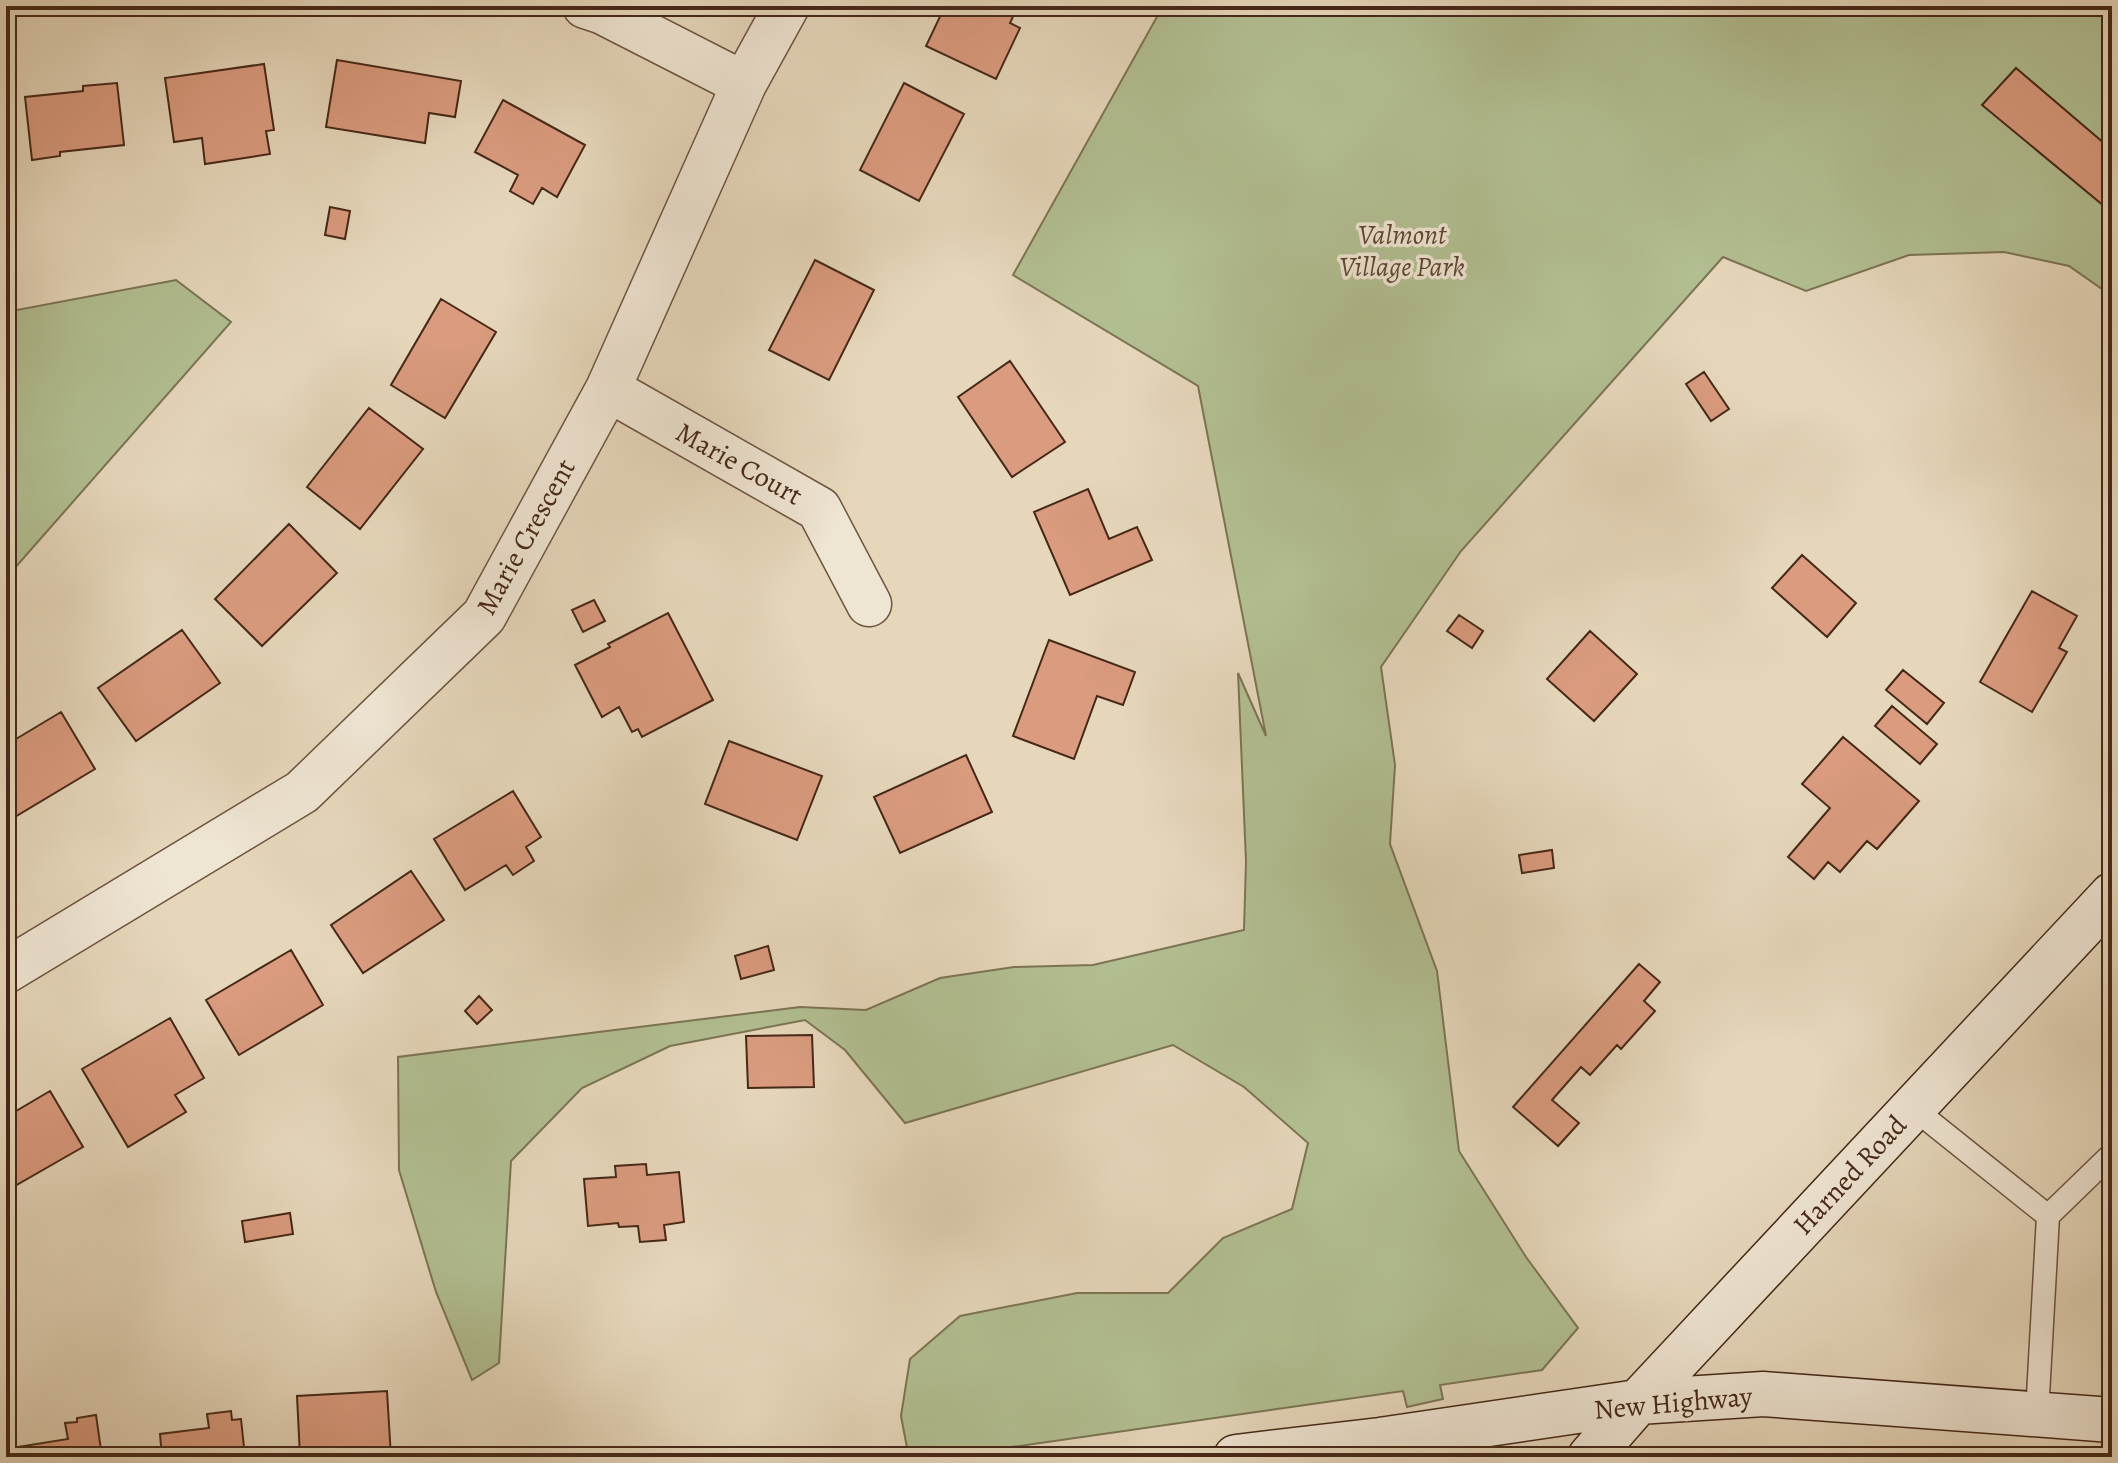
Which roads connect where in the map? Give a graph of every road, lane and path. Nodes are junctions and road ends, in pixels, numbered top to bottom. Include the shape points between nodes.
1 (585, 6) edge
2 (787, 6) edge
3 (744, 84) junction
4 (608, 389) junction
5 (869, 604) dead end
6 (2112, 895) edge
7 (6, 971) edge
8 (1913, 1108) junction
9 (2112, 1154) edge
10 (2048, 1216) junction
11 (1638, 1402) junction
12 (2037, 1414) junction
13 (2112, 1420) edge
14 (1380, 1440) junction
15 (1236, 1457) edge
16 (1446, 1457) edge
17 (1590, 1457) edge

1 - 3 street
2 - 3 street, Marie Crescent
3 - 4 street, Marie Crescent
4 - 5 street, Marie Court via 819,509
4 - 7 street, Marie Crescent via 484,616 302,792
6 - 8 street, Harned Road
8 - 10 lane
8 - 11 street, Harned Road
9 - 10 lane
10 - 12 lane
11 - 12 street, New Highway via 1763,1394
11 - 14 street, New Highway
11 - 17 street, Harned Road
12 - 13 street, New Highway
14 - 15 street, New Highway
14 - 16 lane

